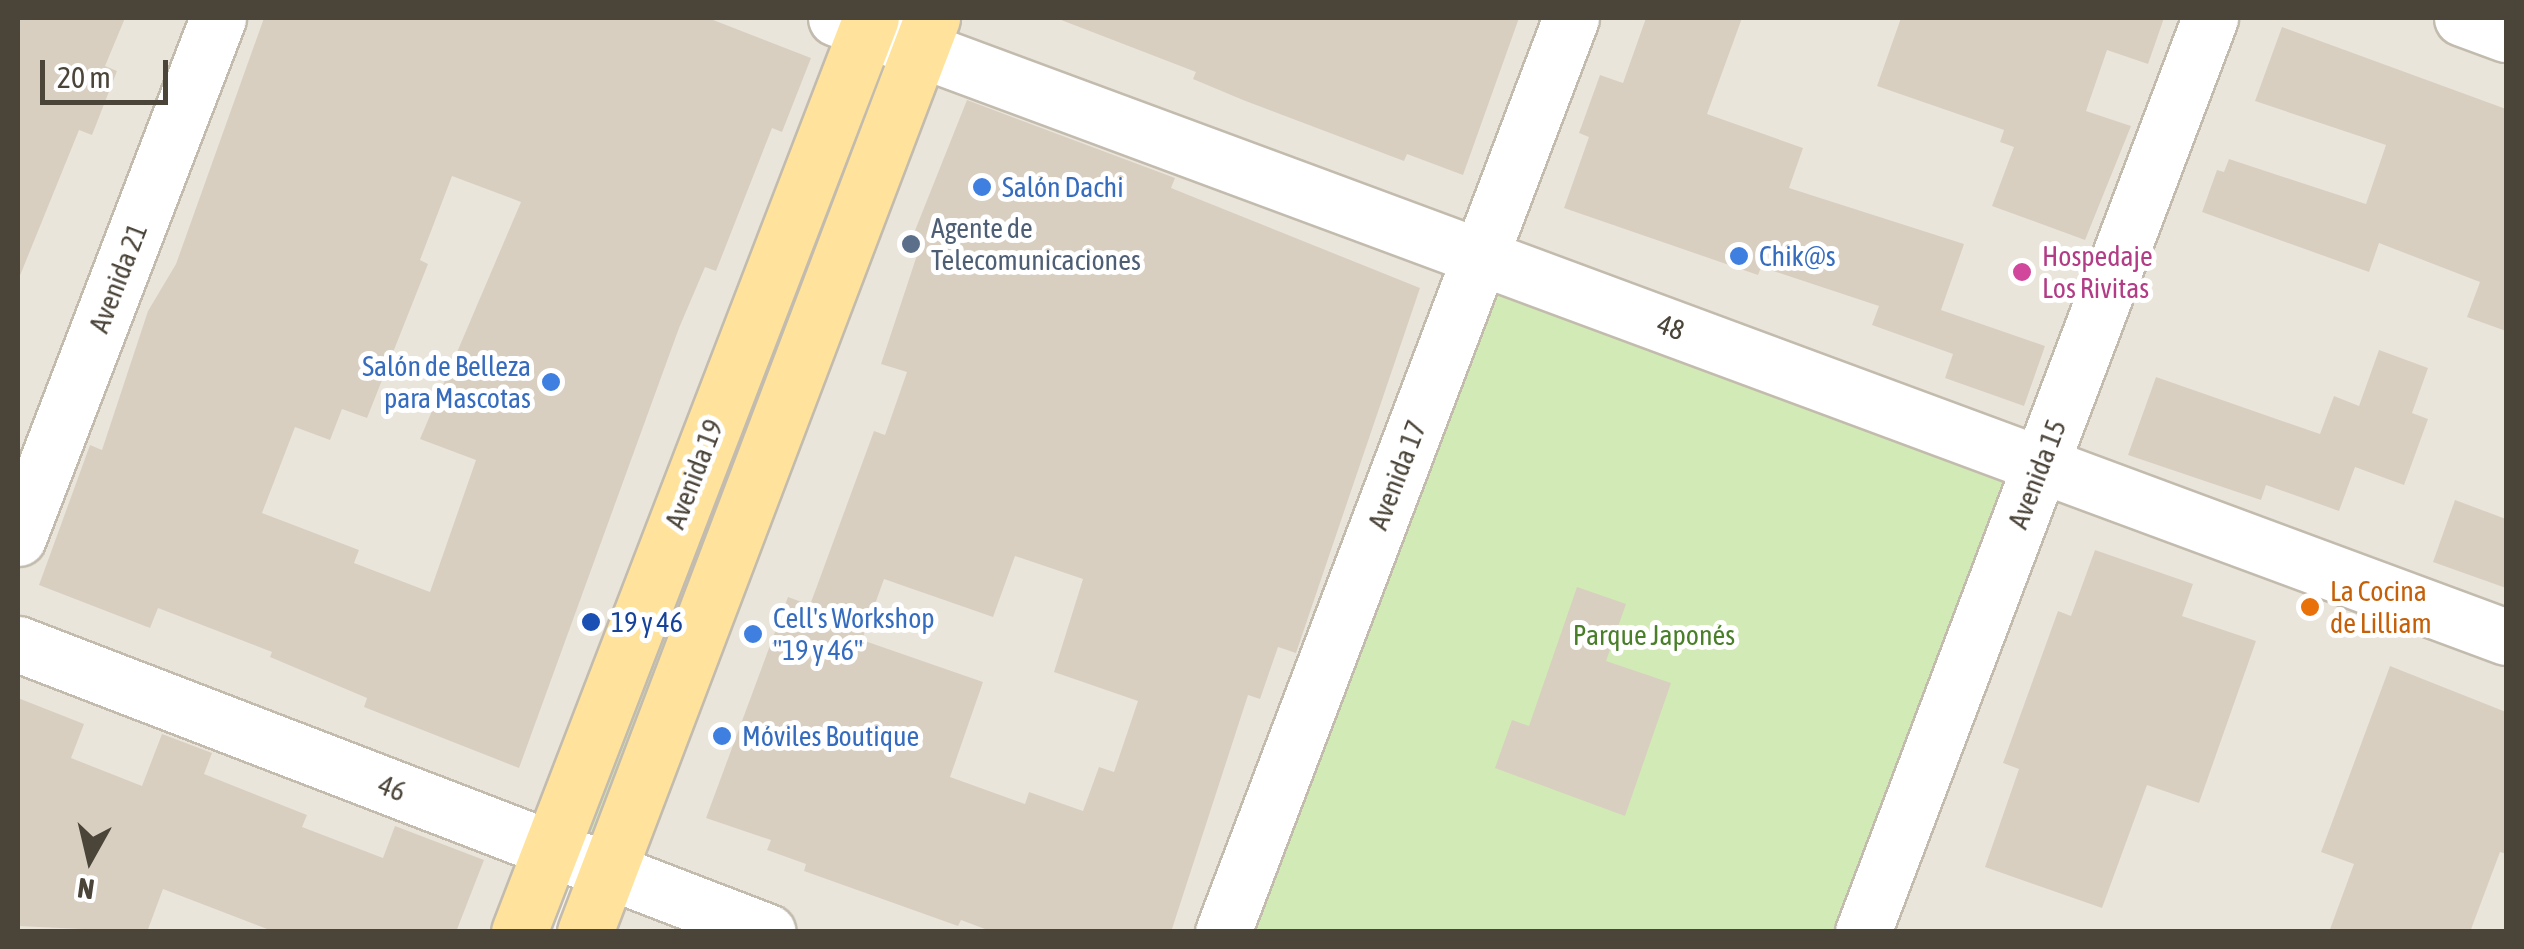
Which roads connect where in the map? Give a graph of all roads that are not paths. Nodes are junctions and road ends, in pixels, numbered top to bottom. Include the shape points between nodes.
1 (218, 18) edge
2 (1570, 18) edge
3 (2210, 18) edge
4 (2462, 18) edge
5 (858, 21) edge
6 (926, 33) edge
7 (2506, 34) edge
8 (1480, 256) junction
9 (2040, 464) junction
10 (18, 538) edge
11 (2506, 637) edge
12 (18, 644) edge
13 (550, 849) junction
14 (608, 870) junction
15 (519, 932) edge
16 (585, 932) edge
17 (768, 932) edge
18 (1224, 932) edge
19 (1864, 932) edge

1 - 10 street, Avenida 21
2 - 8 street, Avenida 17
3 - 9 street, Avenida 15
4 - 7 street
5 - 6 street, 48
5 - 13 main road, Avenida 19
6 - 8 street, 48
6 - 14 main road
8 - 9 street, 48
8 - 18 street, Avenida 17
9 - 11 street, 48
9 - 19 street, Avenida 15
12 - 13 street, 46
13 - 14 street, 46
13 - 15 main road, Avenida 19
14 - 16 main road
14 - 17 street, 46

